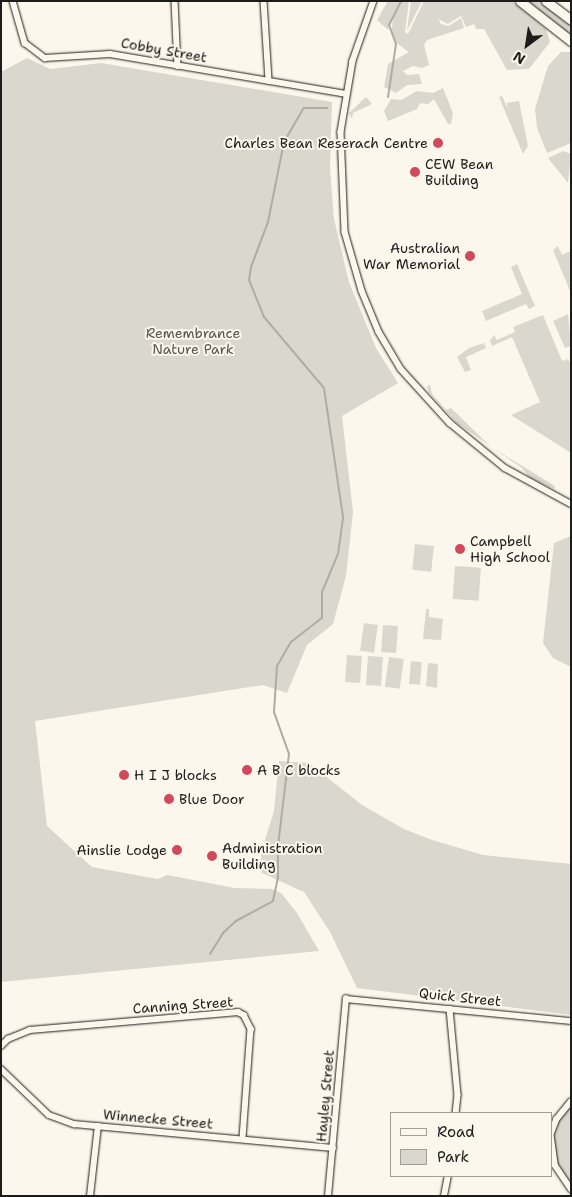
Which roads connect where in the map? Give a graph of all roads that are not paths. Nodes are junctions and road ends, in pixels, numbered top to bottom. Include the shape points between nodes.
1 (13, 1) edge
2 (175, 1) edge
3 (264, 1) edge
4 (374, 1) edge
5 (520, 1) edge
6 (546, 1) edge
7 (571, 20) edge
8 (571, 41) edge
9 (178, 66) junction
10 (268, 81) junction
11 (346, 94) junction
12 (571, 504) edge
13 (346, 999) joint
14 (450, 1009) junction
15 (571, 1021) edge
16 (1, 1046) edge
17 (1, 1069) edge
18 (571, 1102) edge
19 (456, 1112) edge
20 (98, 1126) junction
21 (552, 1132) edge
22 (243, 1140) junction
23 (552, 1142) edge
24 (333, 1148) junction
25 (448, 1177) edge
26 (571, 1189) edge
27 (90, 1196) edge
28 (328, 1196) edge
29 (444, 1196) edge

1 - 9 street, Cobby Street via 26,44 45,58 110,54
2 - 9 street
3 - 10 street
4 - 11 street
5 - 8 main road
6 - 7 main road
9 - 10 street, Cobby Street
10 - 11 street, Cobby Street
11 - 12 street via 340,163 345,232 370,313 401,369 450,423 530,485
13 - 14 street, Quick Street
13 - 24 street, Hayley Street
14 - 15 street, Quick Street
14 - 19 street via 458,1095
16 - 22 street, Canning Street via 8,1039 30,1030 238,1012 244,1015 251,1029
17 - 20 street, Winnecke Street via 49,1115 74,1124
18 - 21 street via 557,1119
20 - 22 street, Winnecke Street
20 - 27 street
22 - 24 street, Winnecke Street
23 - 26 street via 555,1165
24 - 28 street, Hayley Street
25 - 29 street

